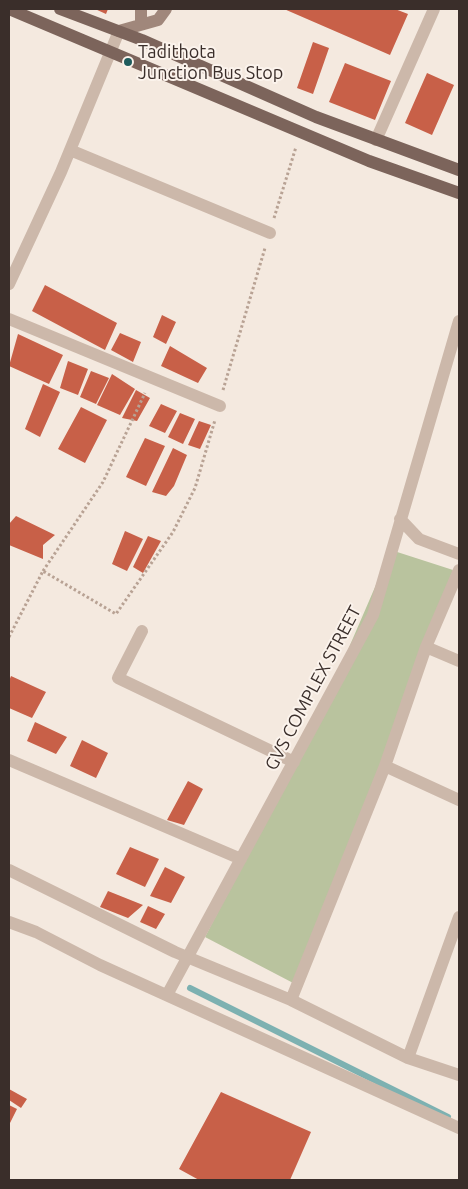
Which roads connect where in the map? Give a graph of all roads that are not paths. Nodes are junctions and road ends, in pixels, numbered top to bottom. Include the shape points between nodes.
1 (9, 9) edge
2 (60, 9) edge
3 (141, 9) edge
4 (166, 9) edge
5 (434, 9) edge
6 (141, 24) junction
7 (119, 31) junction
8 (111, 51) junction
9 (376, 140) junction
10 (70, 150) junction
11 (459, 170) edge
12 (459, 193) edge
13 (270, 233) road end
14 (9, 284) edge
15 (9, 319) edge
16 (459, 321) edge
17 (220, 406) road end
18 (400, 519) junction
19 (459, 554) edge
20 (459, 570) edge
21 (142, 631) dead end
22 (426, 647) junction
23 (459, 660) edge
24 (9, 760) edge
25 (294, 762) junction
26 (384, 766) junction
27 (459, 800) edge
28 (241, 859) junction
29 (9, 870) edge
30 (459, 917) edge
31 (9, 922) edge
32 (188, 958) junction
33 (167, 996) junction
34 (291, 1000) junction
35 (408, 1058) junction
36 (459, 1075) edge
37 (459, 1128) edge

1 - 8 main road via 67,36
2 - 7 main road
3 - 6 main road
4 - 6 main road via 158,20
5 - 9 street
6 - 7 main road
7 - 8 street
7 - 9 main road
8 - 10 street
8 - 12 main road via 369,161
9 - 11 main road
10 - 13 street
10 - 14 street
15 - 17 street
16 - 18 street, GVS COMPLEX STREET
18 - 19 street via 419,538
18 - 25 street, GVS COMPLEX STREET via 373,615
20 - 22 street
21 - 25 street via 118,678
22 - 23 street
22 - 26 street
24 - 28 street
25 - 28 street, GVS COMPLEX STREET
26 - 27 street
26 - 34 street
28 - 32 street, GVS COMPLEX STREET
29 - 32 street
30 - 35 street
31 - 33 street
32 - 33 street, GVS COMPLEX STREET
32 - 34 street
33 - 37 street
34 - 35 street
35 - 36 street

